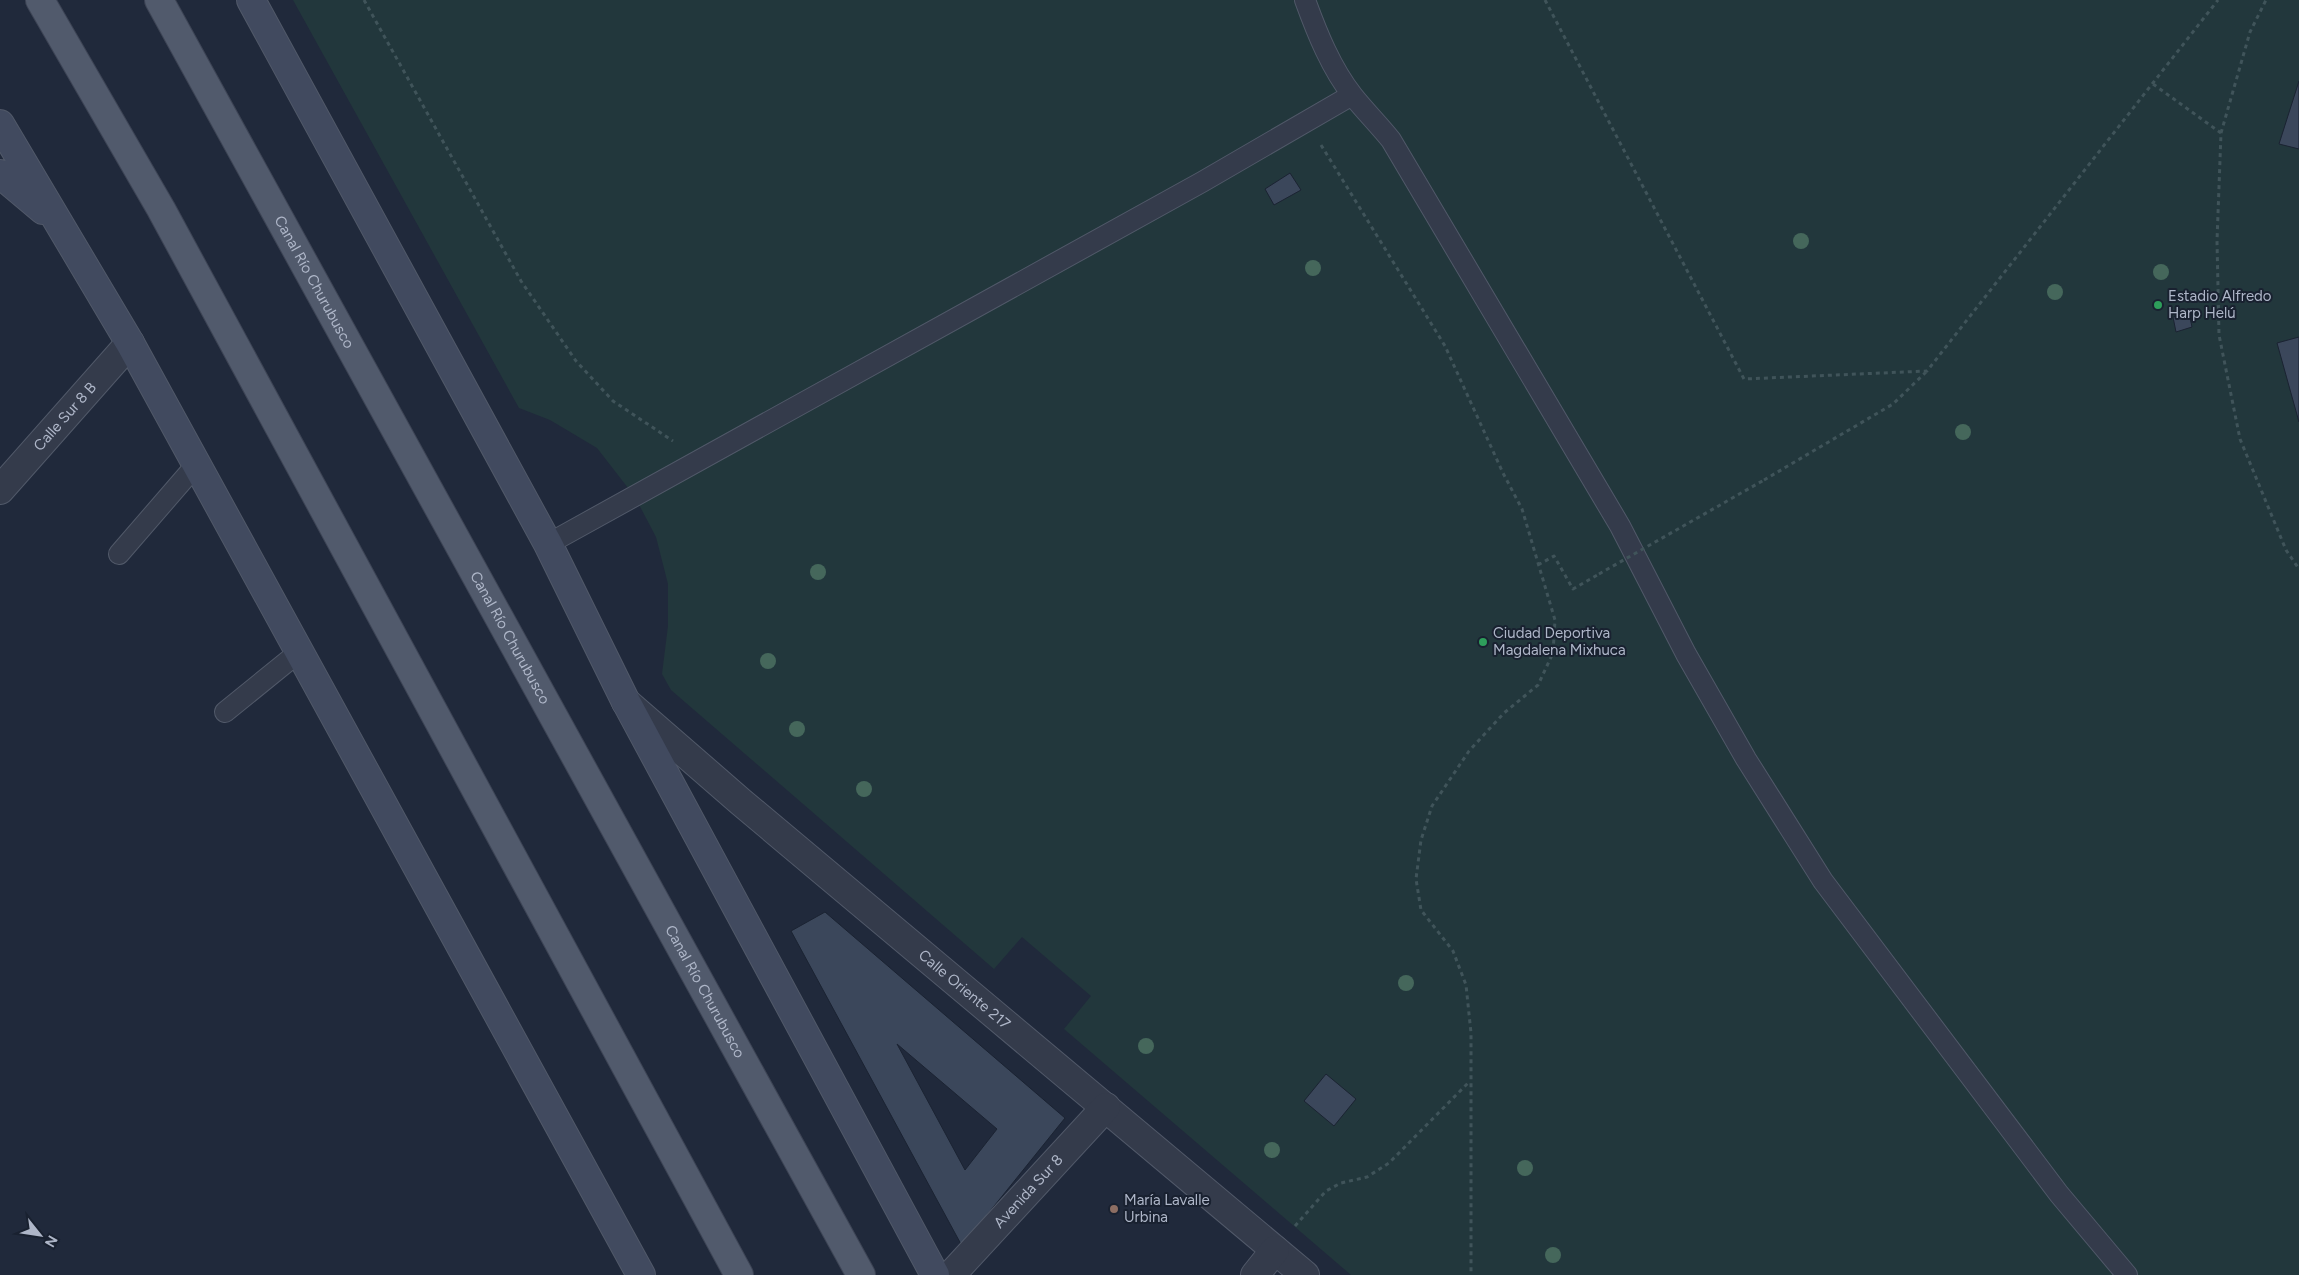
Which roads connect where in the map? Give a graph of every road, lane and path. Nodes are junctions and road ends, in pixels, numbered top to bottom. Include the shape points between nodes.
1 (40, 0) edge
2 (159, 0) edge
3 (251, 0) edge
4 (364, 0) edge
5 (1305, 0) edge
6 (1545, 0) edge
7 (2218, 0) edge
8 (2266, 0) edge
9 (2152, 84) junction
10 (1352, 95) junction
11 (1306, 121) junction
12 (0, 124) edge
13 (2220, 133) junction
14 (0, 174) edge
15 (57, 222) junction
16 (130, 344) junction
17 (1927, 371) junction
18 (700, 460) junction
19 (196, 464) junction
20 (0, 490) edge
21 (548, 544) junction
22 (120, 554) dead end
23 (1538, 565) junction
24 (2299, 569) edge
25 (299, 652) junction
26 (625, 700) junction
27 (225, 712) dead end
28 (1471, 1081) junction
29 (1106, 1107) junction
30 (1275, 1250) junction
31 (641, 1275) edge
32 (739, 1275) edge
33 (861, 1275) edge
34 (935, 1275) edge
35 (951, 1275) edge
36 (1255, 1275) edge
37 (1305, 1275) edge
38 (1471, 1275) edge
39 (2127, 1275) edge

1 - 32 main road via 161,209
2 - 33 main road, Canal Río Churubusco
3 - 21 street
4 - 18 path via 521,281 576,361 613,401
5 - 10 lane via 1320,38
6 - 17 path via 1744,379
7 - 9 path
8 - 13 path via 2250,32
9 - 13 path
9 - 17 path
10 - 11 lane
10 - 39 lane via 1391,140 1620,526 1686,654 1746,759 1823,881 2059,1194
11 - 18 lane
11 - 23 path via 1445,346 1522,509
12 - 15 street
13 - 24 path via 2218,335 2240,439 2286,550
14 - 15 street
15 - 16 street
16 - 19 street
16 - 20 street, Calle Sur 8 B
17 - 23 path, bridge via 1893,404 1573,588 1554,556
18 - 21 lane
19 - 22 lane
19 - 25 street
21 - 26 street
23 - 28 path via 1555,620 1554,653 1538,684 1504,713 1469,751 1432,806 1421,840 1416,879 1421,910 1453,951 1466,986 1471,1033
25 - 27 lane
25 - 31 street
26 - 29 street, Calle Oriente 217 via 741,802
26 - 34 street
28 - 30 path via 1389,1163 1367,1177 1341,1183 1326,1192
28 - 38 path
29 - 30 street, Calle Oriente 217
29 - 35 street, Avenida Sur 8
30 - 36 street
30 - 37 street, Calle Oriente 217

